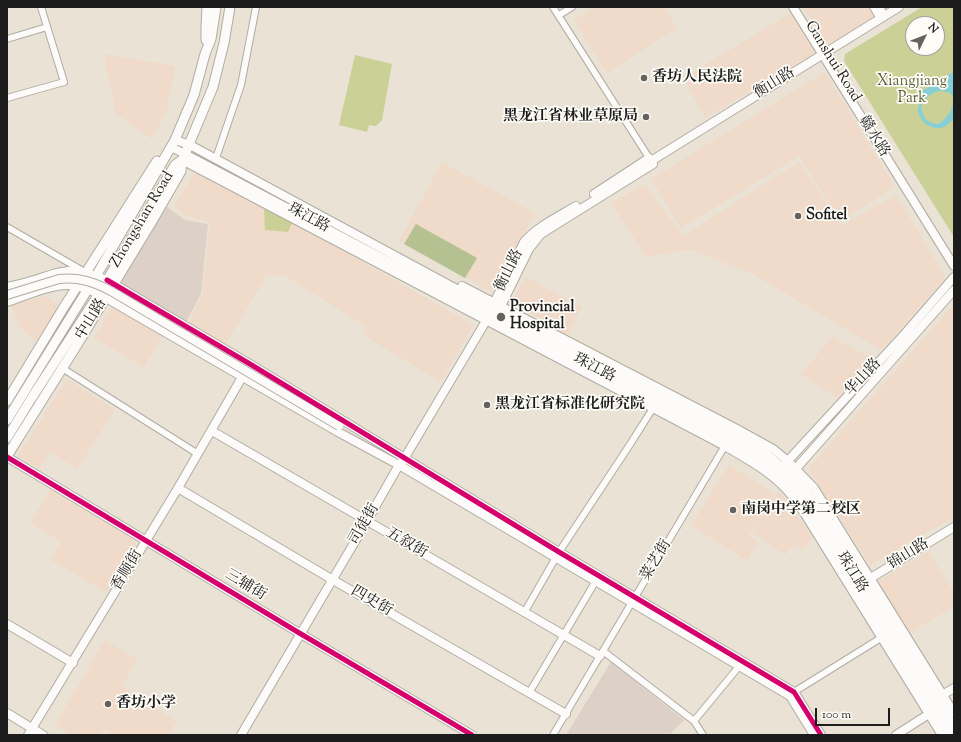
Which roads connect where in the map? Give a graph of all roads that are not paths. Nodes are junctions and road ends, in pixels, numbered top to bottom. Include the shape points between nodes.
1 (42, 7) edge
2 (207, 7) edge
3 (216, 7) edge
4 (230, 7) edge
5 (256, 7) edge
6 (553, 7) edge
7 (572, 7) edge
8 (793, 7) edge
9 (798, 7) edge
10 (873, 7) edge
11 (880, 7) edge
12 (899, 7) edge
13 (558, 15) junction
14 (883, 17) junction
15 (47, 27) junction
16 (7, 39) edge
17 (205, 52) junction
18 (824, 54) junction
19 (7, 98) edge
20 (191, 143) junction
21 (173, 144) junction
22 (217, 155) junction
23 (184, 157) junction
24 (651, 161) junction
25 (7, 226) edge
26 (954, 260) edge
27 (954, 266) edge
28 (86, 273) junction
29 (96, 276) junction
30 (954, 277) edge
31 (110, 283) junction
32 (78, 286) junction
33 (7, 287) edge
34 (88, 289) junction
35 (954, 290) edge
36 (7, 294) edge
37 (102, 296) junction
38 (7, 302) edge
39 (494, 311) junction
40 (42, 363) junction
41 (250, 364) junction
42 (62, 368) junction
43 (24, 373) junction
44 (243, 377) junction
45 (50, 388) junction
46 (26, 389) junction
47 (31, 399) junction
48 (7, 401) edge
49 (655, 405) junction
50 (7, 420) edge
51 (212, 431) junction
52 (730, 437) junction
53 (7, 438) edge
54 (198, 454) junction
55 (7, 456) edge
56 (390, 461) junction
57 (402, 462) junction
58 (781, 469) junction
59 (789, 477) junction
60 (178, 488) junction
61 (368, 522) junction
62 (954, 527) edge
63 (146, 541) junction
64 (557, 555) junction
65 (597, 579) junction
66 (333, 580) junction
67 (867, 580) junction
68 (633, 600) junction
69 (524, 613) junction
70 (7, 624) edge
71 (301, 634) junction
72 (564, 635) junction
73 (885, 635) junction
74 (602, 654) junction
75 (73, 662) junction
76 (741, 664) junction
77 (954, 688) edge
78 (794, 692) junction
79 (529, 693) junction
80 (941, 705) edge
81 (7, 713) edge
82 (954, 713) edge
83 (566, 714) junction
84 (694, 721) junction
85 (954, 727) edge
86 (30, 732) edge
87 (43, 735) edge
88 (241, 735) edge
89 (472, 735) edge
90 (553, 735) edge
91 (703, 735) edge
92 (814, 735) edge
93 (821, 735) edge
94 (896, 735) edge
95 (942, 735) edge
96 (951, 735) edge

1 - 15 street
2 - 17 main road
3 - 17 main road, Zhongshan Road via 211,39
4 - 20 main road via 213,88
5 - 22 street via 241,85
6 - 13 street
7 - 13 street
8 - 18 main road, 赣水路
9 - 18 main road, Ganshui Road
10 - 14 street
11 - 14 street
12 - 14 main road, 衡山路
13 - 24 street
14 - 18 main road, 衡山路
15 - 16 street
15 - 19 street via 64,82
17 - 21 main road, Zhongshan Road via 194,95
18 - 24 main road, 衡山路
18 - 26 main road, Ganshui Road
18 - 27 main road, 赣水路
20 - 21 main road, 珠江路
20 - 22 main road, 珠江路
20 - 23 main road
20 - 39 main road, 珠江路
21 - 23 main road, 珠江路
21 - 28 main road via 154,165
21 - 29 main road, Zhongshan Road
22 - 39 main road, 珠江路 via 438,273
23 - 31 main road, 中山路 via 181,171 151,223
23 - 39 main road, 珠江路
24 - 39 main road, 衡山路 via 540,235 529,249
25 - 28 street
28 - 29 main road
28 - 32 main road
28 - 33 main road via 68,271
29 - 31 main road
29 - 34 main road, Zhongshan Road
30 - 58 main road, 华山路
31 - 37 main road, 中山路
31 - 41 main road
32 - 34 main road
32 - 38 main road via 60,285
32 - 43 main road
34 - 37 main road
34 - 40 main road, 中山路
35 - 59 main road, 华山路
36 - 56 main road, bridge via 67,278 94,284 340,426
37 - 42 main road, 中山路
37 - 44 main road
37 - 47 main road
39 - 49 main road, 珠江路
39 - 52 main road, 珠江路
39 - 57 main road, 司徒街
40 - 43 main road via 32,371
40 - 46 main road, 中山路
41 - 44 main road, 香顺街
41 - 57 main road
42 - 45 main road, 中山路
42 - 54 street
43 - 46 main road
43 - 48 main road
44 - 51 main road, 香顺街
44 - 56 main road
45 - 47 main road
45 - 55 main road, 中山路
46 - 50 main road, 中山路
47 - 53 main road
49 - 52 main road, 珠江路
49 - 64 street
51 - 54 main road, 香顺街
51 - 61 main road, 五叙街
52 - 58 main road, 珠江路 via 764,452
52 - 58 main road, 珠江路 via 753,463
52 - 68 street, 菜艺街
54 - 60 main road, 香顺街
55 - 63 main road, 三辅街
56 - 57 main road
57 - 61 main road, 司徒街
57 - 64 main road
58 - 59 main road, 珠江路
58 - 59 main road, 珠江路
59 - 67 main road, 珠江路 via 802,485
59 - 73 main road, 珠江路 via 791,495
60 - 63 main road, 香顺街
60 - 66 main road, 四史街
61 - 66 main road, 司徒街
61 - 69 main road, 五叙街
62 - 67 main road, 锦山路
63 - 71 main road, 三辅街
63 - 75 main road, 香顺街
64 - 65 main road
64 - 69 street
65 - 68 main road
65 - 72 street
66 - 71 main road, 司徒街
66 - 79 main road, 四史街
67 - 80 main road, 珠江路
68 - 74 street, 菜艺街
68 - 76 main road
69 - 72 main road, 五叙街
70 - 75 main road
71 - 88 main road, 司徒街
71 - 89 main road, 三辅街
72 - 74 main road, 五叙街
72 - 79 street
73 - 78 street
73 - 80 main road, 珠江路
74 - 83 street, 菜艺街
74 - 84 street
75 - 86 main road, 香顺街
76 - 78 main road
76 - 84 street
76 - 92 main road via 790,696
77 - 80 main road
78 - 93 main road
79 - 83 main road, 四史街
80 - 82 main road, 珠江路
80 - 85 main road, 珠江路
80 - 94 main road
80 - 95 main road, 珠江路
80 - 96 main road, 珠江路
81 - 86 main road
83 - 90 street, 菜艺街
84 - 91 street
86 - 87 main road

